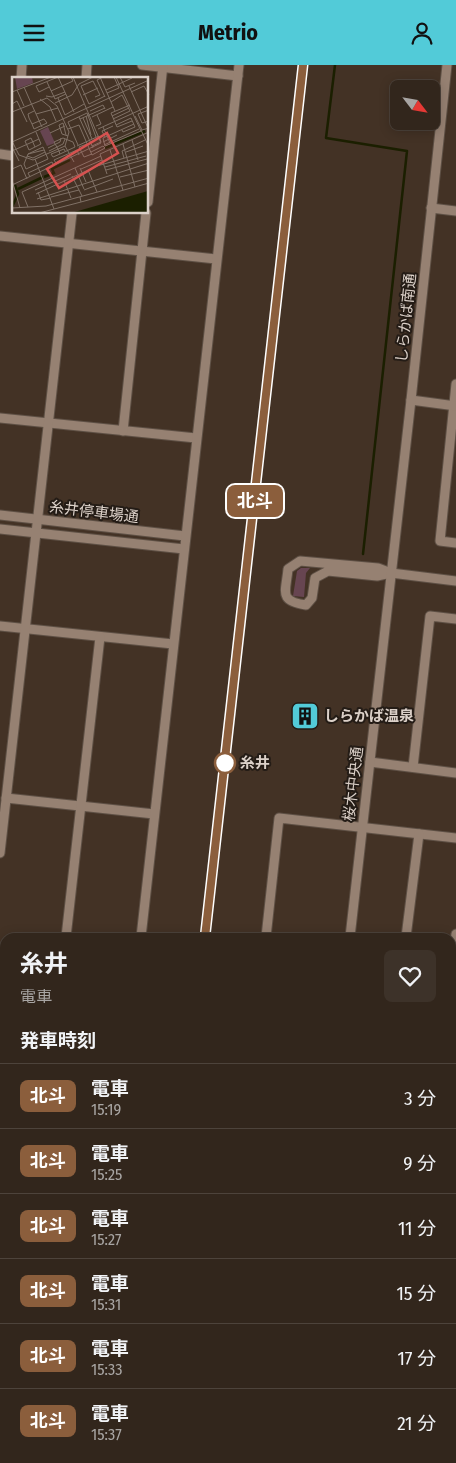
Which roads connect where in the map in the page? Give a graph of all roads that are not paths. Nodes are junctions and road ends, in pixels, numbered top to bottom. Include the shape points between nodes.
1 (142, 65) edge
2 (239, 65) edge
3 (447, 65) edge
4 (163, 66) edge
5 (200, 68) edge
6 (238, 76) junction
7 (149, 193) edge
8 (431, 208) junction
9 (456, 211) edge
10 (72, 214) edge
11 (146, 214) edge
12 (0, 236) edge
13 (68, 243) junction
14 (142, 251) junction
15 (216, 259) junction
16 (456, 384) edge
17 (411, 400) junction
18 (455, 405) edge
19 (0, 418) edge
20 (48, 423) junction
21 (123, 431) junction
22 (196, 438) junction
23 (0, 515) edge
24 (37, 519) junction
25 (0, 529) edge
26 (35, 533) junction
27 (186, 536) junction
28 (456, 543) edge
29 (184, 549) junction
30 (391, 573) junction
31 (456, 581) edge
32 (456, 619) edge
33 (0, 626) edge
34 (25, 628) junction
35 (100, 637) junction
36 (173, 645) junction
37 (0, 759) edge
38 (10, 760) junction
39 (370, 762) junction
40 (412, 767) junction
41 (456, 773) edge
42 (6, 797) junction
43 (80, 806) junction
44 (154, 814) junction
45 (362, 827) junction
46 (419, 834) junction
47 (456, 838) edge
48 (0, 853) edge
49 (66, 933) edge
50 (141, 933) edge
51 (266, 933) edge
52 (350, 933) edge
53 (407, 933) edge

1 - 4 street
2 - 6 street
3 - 8 street, しらかば南通
4 - 5 street
4 - 7 street
5 - 6 street
6 - 15 street
8 - 9 street
8 - 17 street, しらかば南通
10 - 13 street
11 - 14 street
12 - 13 street
13 - 14 street
13 - 20 street
14 - 15 street
14 - 21 street
15 - 22 street
16 - 18 street
17 - 18 street
17 - 30 street, しらかば南通
18 - 28 street via 440,541
19 - 20 street
20 - 21 street
20 - 24 street
21 - 22 street
22 - 27 street
23 - 24 street, 糸井停車場通
24 - 26 street
24 - 27 street, 糸井停車場通
25 - 26 street, 糸井停車場通
26 - 29 street, 糸井停車場通
26 - 34 street
27 - 29 street
29 - 36 street
30 - 30 street via 377,576 328,571 315,578 312,598 306,605 293,603 285,595 288,569 300,561 378,567
30 - 31 street
30 - 39 street, 桜木中央通
32 - 40 street via 430,616
33 - 34 street
34 - 35 street
34 - 38 street
35 - 36 street
35 - 43 street
36 - 44 street
37 - 38 street
38 - 42 street
39 - 40 street
39 - 45 street, 桜木中央通
40 - 41 street
42 - 43 street
42 - 48 street
43 - 44 street
43 - 49 street
44 - 50 street
45 - 46 street
45 - 51 street via 279,818
45 - 52 street, 桜木中央通
46 - 47 street
46 - 53 street

